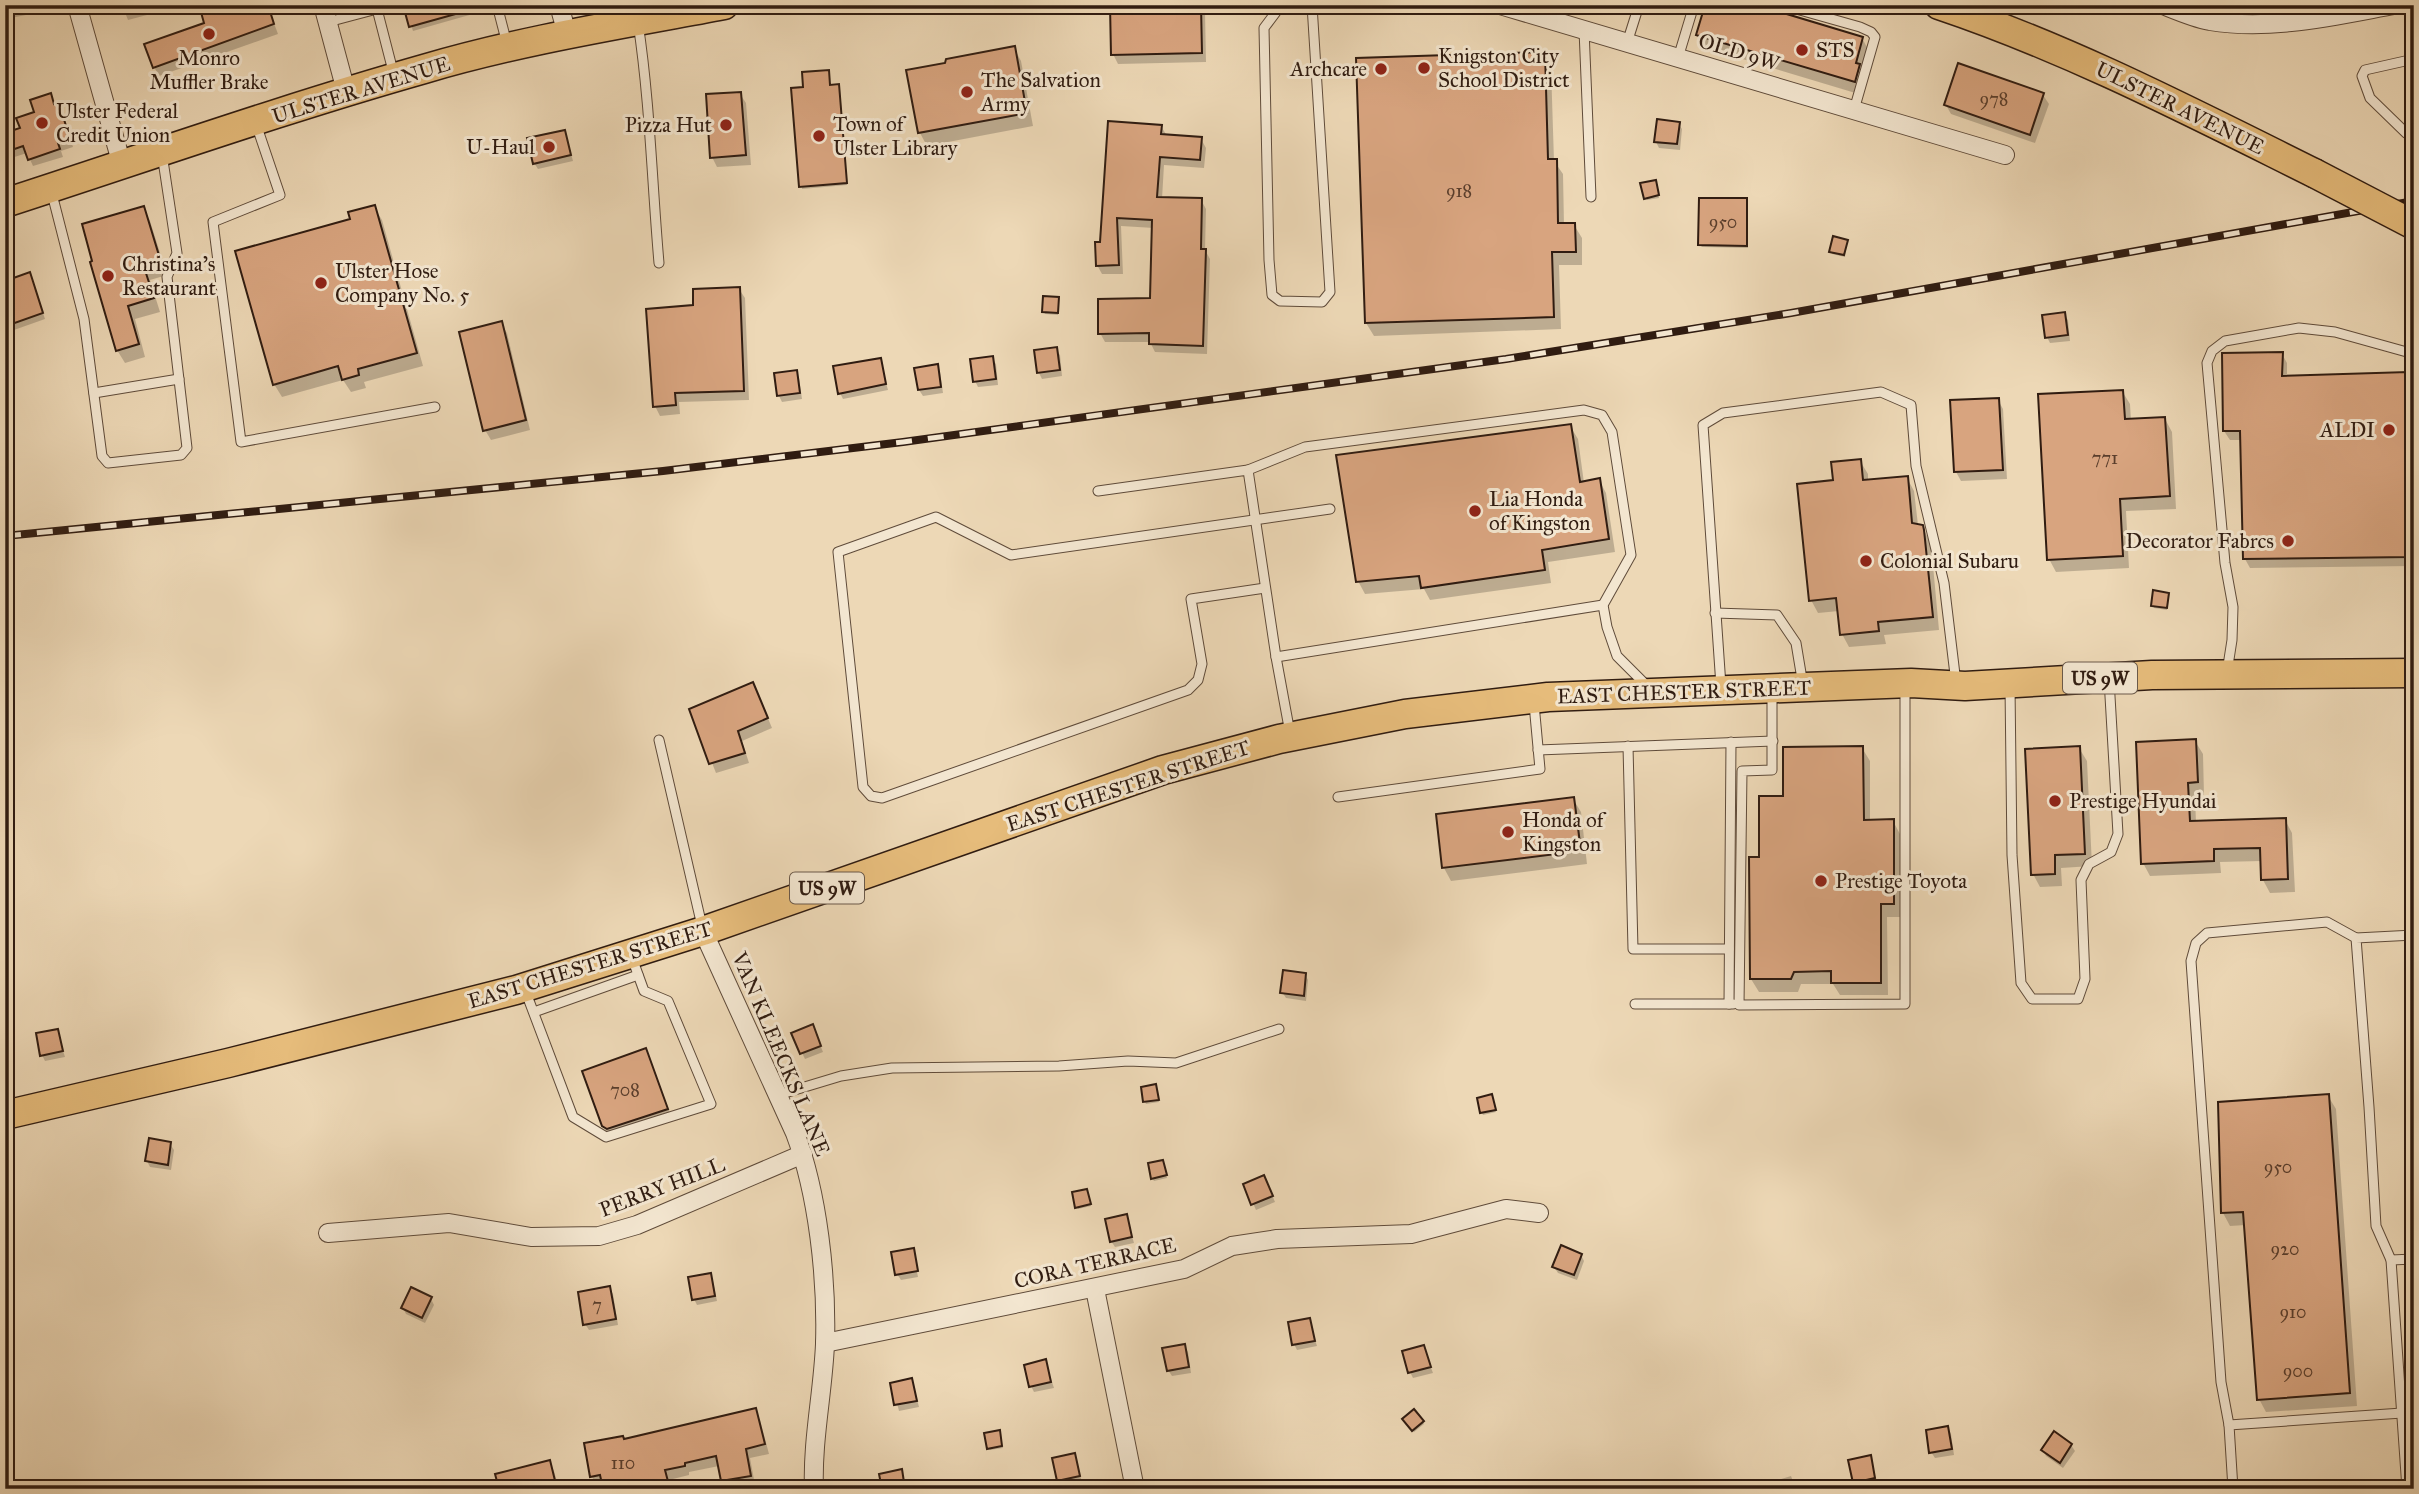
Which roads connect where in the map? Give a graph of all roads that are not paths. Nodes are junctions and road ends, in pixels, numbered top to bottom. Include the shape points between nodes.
1 (77, 5) edge
2 (497, 5) edge
3 (559, 5) edge
4 (724, 5) edge
5 (1289, 5) edge
6 (1311, 5) edge
7 (1500, 5) edge
8 (1639, 5) edge
9 (1694, 5) edge
10 (1782, 5) edge
11 (1939, 5) edge
12 (2164, 5) edge
13 (2395, 5) edge
14 (378, 7) edge
15 (326, 13) edge
16 (2209, 13) edge
17 (638, 21) junction
18 (1584, 30) junction
19 (567, 34) junction
20 (1627, 43) junction
21 (508, 48) junction
22 (1678, 58) junction
23 (2414, 59) edge
24 (395, 78) junction
25 (346, 91) junction
26 (1854, 110) junction
27 (255, 122) junction
28 (2414, 136) edge
29 (162, 152) junction
30 (2005, 155) dead end
31 (122, 166) junction
32 (50, 188) junction
33 (1591, 197) dead end
34 (5, 203) edge
35 (2414, 225) edge
36 (659, 263) dead end
37 (2414, 354) edge
38 (179, 379) junction
39 (93, 393) junction
40 (435, 407) dead end
41 (1248, 470) junction
42 (1098, 491) dead end
43 (1330, 509) dead end
44 (1256, 521) junction
45 (1265, 588) junction
46 (1603, 605) junction
47 (1715, 613) junction
48 (1276, 657) junction
49 (2414, 673) edge
50 (2226, 676) junction
51 (2109, 678) junction
52 (2010, 683) junction
53 (1905, 684) junction
54 (1956, 685) junction
55 (1803, 687) junction
56 (1772, 688) junction
57 (1722, 690) junction
58 (1654, 693) junction
59 (1534, 699) junction
60 (1291, 737) junction
61 (659, 740) dead end
62 (1773, 741) junction
63 (1731, 742) junction
64 (1628, 746) junction
65 (1538, 750) junction
66 (1338, 797) dead end
67 (703, 931) junction
68 (2414, 934) edge
69 (2356, 938) junction
70 (1730, 949) junction
71 (635, 965) junction
72 (529, 1000) junction
73 (1635, 1004) dead end
74 (1734, 1004) junction
75 (1279, 1029) dead end
76 (778, 1095) junction
77 (5, 1115) edge
78 (803, 1154) junction
79 (1539, 1213) dead end
80 (328, 1233) dead end
81 (2414, 1259) edge
82 (2391, 1260) junction
83 (1095, 1289) junction
84 (825, 1343) junction
85 (2402, 1413) junction
86 (2229, 1425) junction
87 (814, 1489) edge
88 (1135, 1489) edge
89 (2233, 1489) edge
90 (2407, 1489) edge

1 - 31 street
2 - 21 lane
3 - 19 street
4 - 17 main road, ULSTER AVENUE
5 - 6 lane via 1279,8 1264,28 1272,295 1280,301 1322,302 1330,292
7 - 18 street, OLD 9W
8 - 20 lane
9 - 22 lane
10 - 26 lane via 1860,27 1875,37
11 - 35 main road, ULSTER AVENUE, bridge via 2004,27 2143,87
12 - 16 street
13 - 16 street via 2310,21 2248,25
14 - 15 lane
14 - 24 lane
15 - 25 street
17 - 19 main road, ULSTER AVENUE
17 - 36 lane
18 - 20 street, OLD 9W
18 - 33 lane
19 - 21 main road, ULSTER AVENUE
20 - 22 street, OLD 9W
21 - 24 main road, ULSTER AVENUE
22 - 26 street, OLD 9W
23 - 28 lane via 2365,70 2362,76 2370,98
24 - 25 main road, ULSTER AVENUE
25 - 27 main road, ULSTER AVENUE
26 - 30 street, OLD 9W
27 - 29 main road, ULSTER AVENUE
27 - 40 lane via 280,195 213,222 241,442
29 - 31 main road, ULSTER AVENUE
29 - 38 lane via 177,253 167,277
31 - 32 main road, ULSTER AVENUE
32 - 34 main road, ULSTER AVENUE
32 - 39 lane via 84,319
37 - 50 lane via 2335,332 2299,328 2225,341 2212,351 2208,377 2233,607
38 - 39 lane
38 - 39 lane via 187,448 181,455 108,463 102,457
41 - 42 lane
41 - 44 lane
41 - 46 lane via 1305,447 1584,410 1602,415 1612,432 1631,555
43 - 44 lane
44 - 45 lane
44 - 45 lane via 1010,555 936,517 838,552 863,787 871,796 882,798 1188,690 1198,680 1202,664 1191,599
45 - 48 lane
46 - 48 lane
46 - 58 lane via 1617,656
47 - 54 lane via 1703,425 1723,413 1881,391 1911,405 1916,466 1944,583
47 - 55 lane via 1777,615 1796,643
47 - 57 lane
48 - 60 lane
49 - 50 main road, EAST CHESTER STREET / US 9W
50 - 51 main road, EAST CHESTER STREET / US 9W
51 - 52 main road, EAST CHESTER STREET / US 9W
51 - 52 lane via 2118,835 2111,852 2089,863 2081,880 2085,979 2078,999 2032,999 2021,983 2012,855
52 - 54 main road, EAST CHESTER STREET / US 9W
53 - 54 main road, EAST CHESTER STREET / US 9W
53 - 55 main road, EAST CHESTER STREET / US 9W
53 - 74 lane via 1905,1004
55 - 56 main road, EAST CHESTER STREET / US 9W
56 - 57 main road, EAST CHESTER STREET / US 9W
56 - 62 lane
57 - 58 main road, EAST CHESTER STREET / US 9W
58 - 59 main road, EAST CHESTER STREET / US 9W
59 - 60 main road, EAST CHESTER STREET / US 9W via 1405,714
59 - 65 lane
60 - 67 main road, EAST CHESTER STREET / US 9W via 1163,770
61 - 67 lane
62 - 63 lane
62 - 74 lane via 1772,770 1742,771
63 - 64 lane
63 - 70 lane
64 - 65 lane
64 - 70 lane via 1633,949
65 - 66 lane via 1540,769
67 - 71 main road, EAST CHESTER STREET / US 9W
67 - 76 street, VAN KLEECKS LANE
68 - 69 lane
69 - 82 lane via 2376,1226
69 - 86 lane via 2327,922 2207,933 2196,943 2191,961 2221,1381
70 - 74 lane
71 - 72 main road, EAST CHESTER STREET / US 9W
71 - 72 lane via 644,991 668,1001 711,1104 606,1138 573,1117
72 - 77 main road, EAST CHESTER STREET / US 9W
73 - 74 lane
75 - 76 lane via 1177,1063 892,1068 841,1076
76 - 78 street, VAN KLEECKS LANE
78 - 80 street, PERRY HILL via 637,1225 599,1236 531,1237 449,1223
78 - 84 street, VAN KLEECKS LANE via 816,1203
79 - 83 street, CORA TERRACE via 1506,1209 1411,1234 1277,1239 1232,1246 1184,1269
81 - 82 lane
82 - 85 lane
83 - 84 street, CORA TERRACE
83 - 88 street
84 - 87 street, VAN KLEECKS LANE
85 - 86 lane
85 - 90 lane
86 - 89 lane

